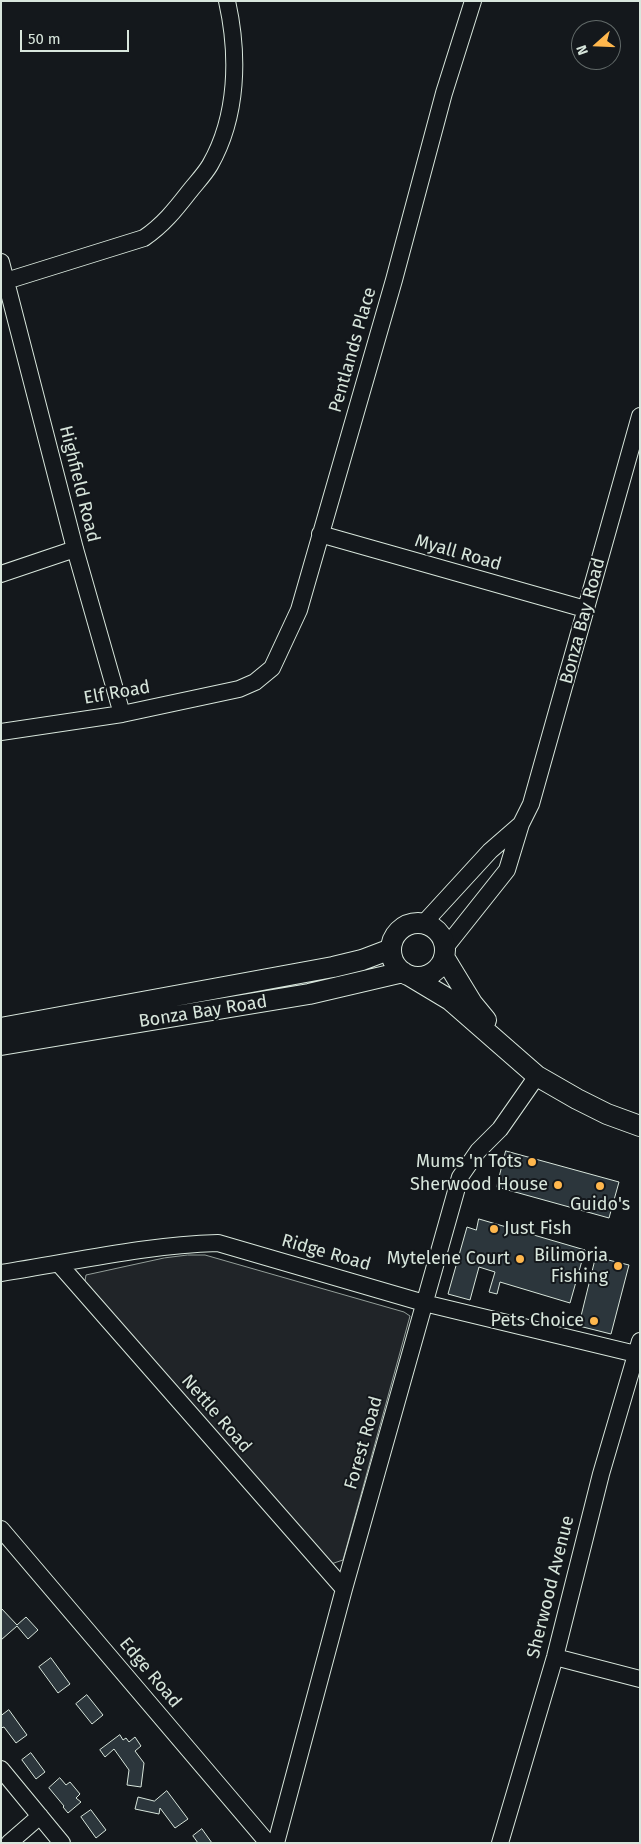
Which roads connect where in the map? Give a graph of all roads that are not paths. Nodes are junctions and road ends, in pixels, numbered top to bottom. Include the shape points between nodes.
1 (227, 1) edge
2 (473, 1) edge
3 (1, 262) edge
4 (6, 281) junction
5 (640, 416) edge
6 (320, 534) junction
7 (75, 550) junction
8 (1, 574) edge
9 (585, 609) junction
10 (239, 689) joint
11 (122, 714) junction
12 (1, 732) edge
13 (521, 824) junction
14 (423, 924) junction
15 (391, 949) junction
16 (445, 953) junction
17 (407, 974) junction
18 (1, 1028) edge
19 (1, 1045) edge
20 (512, 1053) junction
21 (537, 1076) junction
22 (640, 1126) edge
23 (59, 1264) junction
24 (1, 1273) edge
25 (424, 1303) junction
26 (639, 1350) edge
27 (1, 1529) edge
28 (344, 1589) junction
29 (555, 1656) junction
30 (640, 1679) edge
31 (1, 1769) edge
32 (40, 1816) junction
33 (10, 1843) edge
34 (62, 1843) edge
35 (268, 1843) edge
36 (276, 1843) edge
37 (500, 1843) edge

1 - 4 street via 234,84 228,122 210,163 180,205 144,238
2 - 6 street, Pentlands Place
3 - 4 street, Highfield Road
4 - 7 street, Highfield Road
5 - 9 street, Bonza Bay Road
6 - 9 street, Myall Road
6 - 10 street, Pentlands Place via 298,610 280,654 266,675
7 - 8 street
7 - 11 street, Highfield Road
9 - 13 street, Bonza Bay Road via 533,798
10 - 11 street, Elf Road
11 - 12 street, Elf Road
13 - 14 street, Bonza Bay Road via 490,851
13 - 16 street, Bonza Bay Road via 507,870
14 - 15 main road via 405,926 393,940
14 - 16 main road via 438,932
15 - 17 main road via 397,966
15 - 18 main road, Bonza Bay Road via 333,967
16 - 17 main road via 441,965 428,975
16 - 20 main road via 472,1003
17 - 19 main road, Bonza Bay Road via 309,994
17 - 20 main road via 450,1000
20 - 21 main road
21 - 22 main road via 607,1114
21 - 25 street, Forest Road via 504,1124 460,1177
23 - 24 street, Ridge Road
23 - 25 street, Ridge Road via 115,1253 218,1244
23 - 28 street, Nettle Road
25 - 26 street, Ridge Road
25 - 28 street, Forest Road
26 - 29 street, Sherwood Avenue via 601,1474
27 - 35 street, Edge Road
28 - 36 street, Forest Road
29 - 30 street
29 - 37 street, Sherwood Avenue
31 - 32 street
32 - 33 street
32 - 34 street

